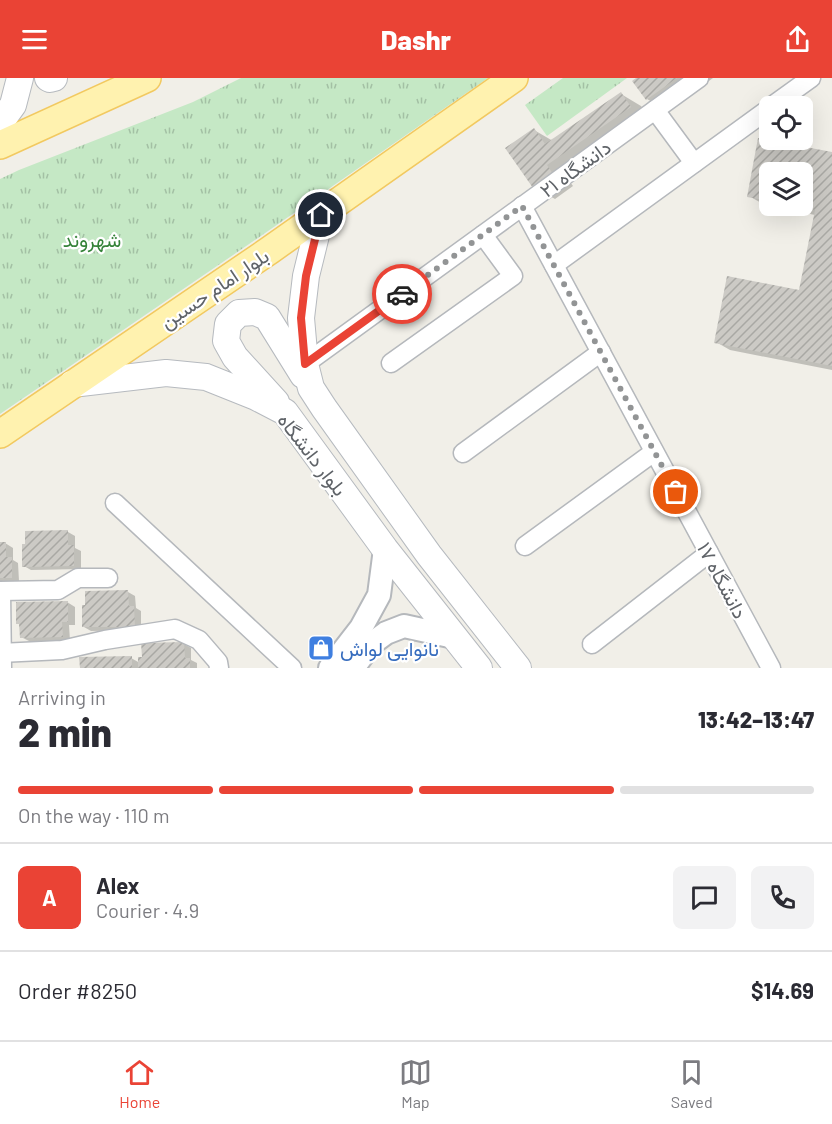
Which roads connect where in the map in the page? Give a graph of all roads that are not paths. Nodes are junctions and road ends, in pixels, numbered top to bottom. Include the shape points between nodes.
1 (20, 78) edge
2 (48, 78) edge
3 (54, 78) edge
4 (147, 78) edge
5 (514, 78) edge
6 (699, 78) edge
7 (811, 78) edge
8 (786, 96) edge
9 (655, 110) junction
10 (759, 116) edge
11 (0, 123) edge
12 (0, 145) edge
13 (694, 163) junction
14 (522, 206) junction
15 (321, 215) junction
16 (483, 235) junction
17 (554, 265) junction
18 (601, 352) junction
19 (390, 363) dead end
20 (308, 376) junction
21 (72, 384) junction
22 (285, 412) junction
23 (0, 434) edge
24 (654, 452) junction
25 (463, 453) dead end
26 (115, 503) dead end
27 (525, 546) dead end
28 (385, 549) junction
29 (709, 553) junction
30 (108, 578) dead end
31 (0, 591) edge
32 (372, 610) junction
33 (386, 633) junction
34 (491, 634) junction
35 (592, 644) dead end
36 (466, 652) edge
37 (2, 658) edge
38 (219, 668) edge
39 (292, 668) edge
40 (330, 668) edge
41 (353, 668) edge
42 (518, 668) edge
43 (771, 668) edge

1 - 11 main road via 13,105
2 - 3 main road
4 - 12 main road
5 - 15 main road, بلوار امام حسین
6 - 9 street, دانشگاه ۲۱
7 - 8 street
9 - 13 street
9 - 14 street, دانشگاه ۲۱
10 - 13 street
13 - 17 street
14 - 16 street, دانشگاه ۲۱
14 - 17 street, دانشگاه ۱۷
15 - 20 main road, بلوار دانشگاه via 306,276 301,318
15 - 21 main road, بلوار امام حسین
16 - 19 street via 513,276
16 - 20 street, دانشگاه ۲۱
17 - 18 street, دانشگاه ۱۷
18 - 24 street, دانشگاه ۱۷
18 - 25 street
20 - 22 main road via 267,317 255,312 239,313 228,324 226,341 235,357
20 - 34 main road, بلوار دانشگاه via 324,408
21 - 22 main road, بلوار دانشگاه via 166,373 206,377
21 - 23 main road, بلوار امام حسین
22 - 28 main road, بلوار دانشگاه
24 - 27 street
24 - 29 street, دانشگاه ۱۷
26 - 39 street
28 - 32 street via 380,595
28 - 36 main road, بلوار دانشگاه
29 - 35 street
29 - 43 street, دانشگاه ۱۷
30 - 31 street via 78,578 58,590
31 - 37 street
32 - 33 street via 385,606 393,614
32 - 40 street
33 - 36 street via 404,626
33 - 41 street via 370,644
34 - 36 main road
34 - 42 main road, بلوار دانشگاه
37 - 38 street via 175,629 199,640

